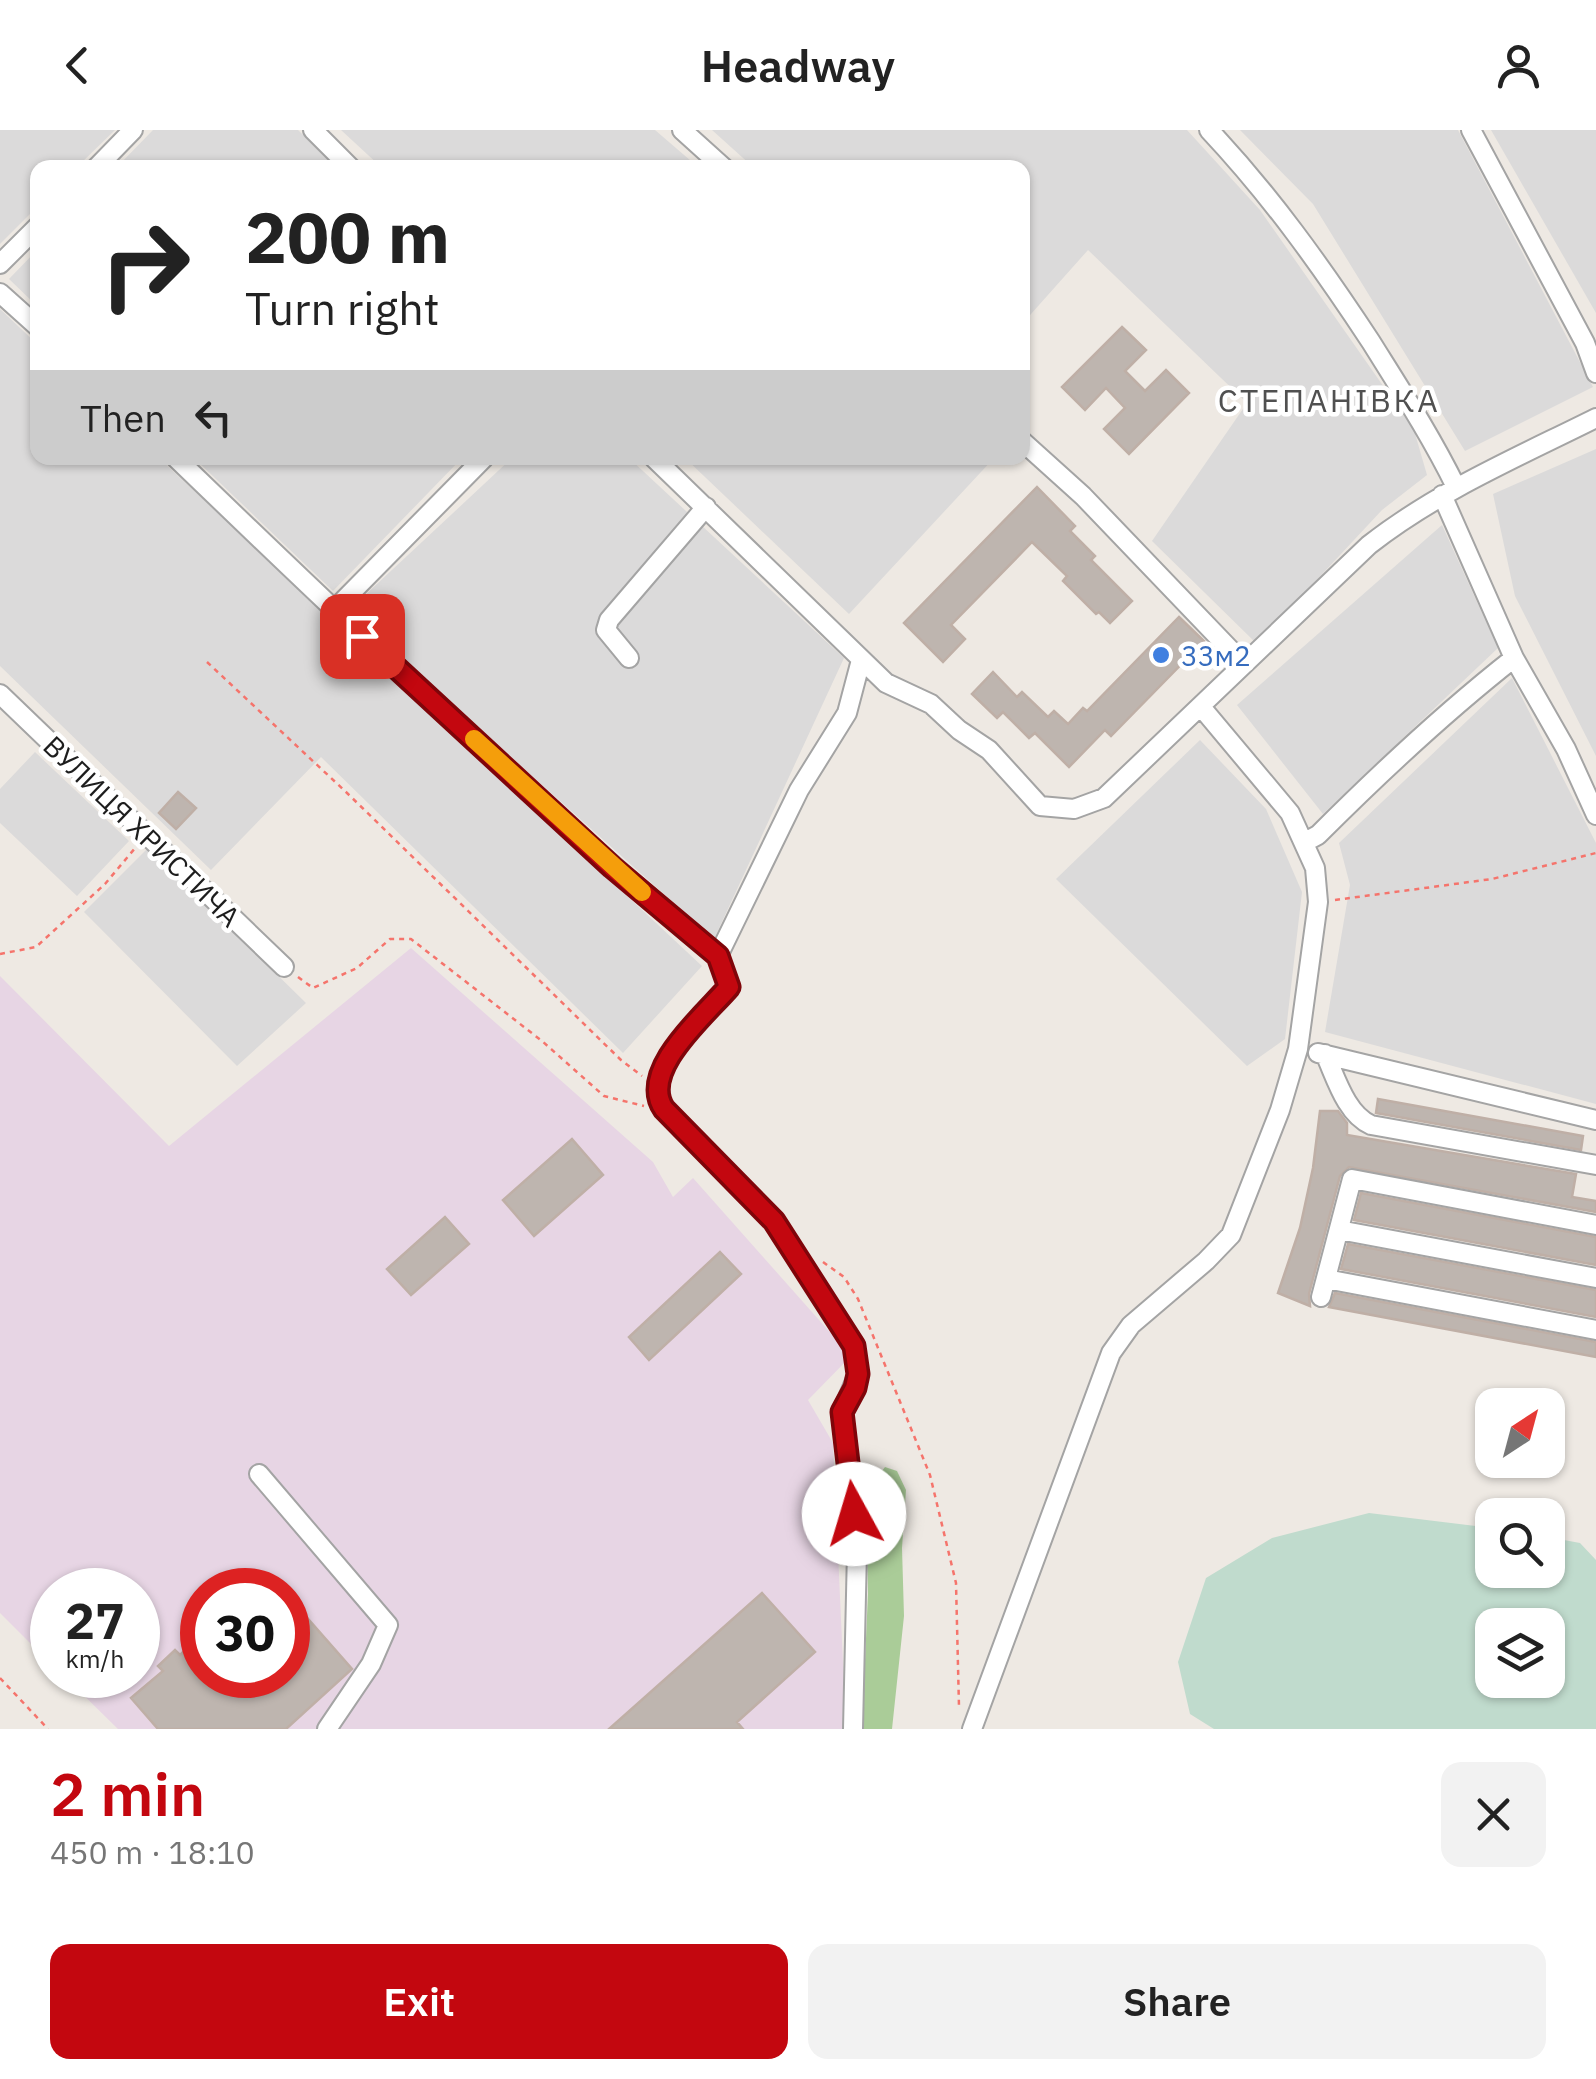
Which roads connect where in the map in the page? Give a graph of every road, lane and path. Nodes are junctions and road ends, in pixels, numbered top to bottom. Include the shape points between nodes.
1 (133, 130) edge
2 (312, 130) edge
3 (682, 130) edge
4 (1209, 130) edge
5 (1471, 130) edge
6 (104, 160) edge
7 (343, 160) edge
8 (715, 160) edge
9 (30, 234) edge
10 (0, 264) edge
11 (0, 293) edge
12 (30, 320) edge
13 (1596, 373) edge
14 (1596, 418) edge
15 (1030, 447) edge
16 (183, 465) edge
17 (477, 465) edge
18 (661, 465) edge
19 (1449, 491) junction
20 (706, 507) junction
21 (334, 610) junction
22 (630, 658) dead end
23 (1514, 658) junction
24 (862, 660) junction
25 (208, 662) dead end
26 (1244, 664) junction
27 (0, 694) edge
28 (1202, 708) junction
29 (1596, 814) edge
30 (146, 835) junction
31 (1305, 842) junction
32 (1596, 853) edge
33 (1318, 902) junction
34 (0, 954) edge
35 (718, 956) junction
36 (284, 967) joint
37 (1298, 1049) junction
38 (1325, 1054) junction
39 (656, 1085) junction
40 (664, 1109) junction
41 (1596, 1120) edge
42 (1596, 1164) edge
43 (1596, 1225) edge
44 (1339, 1230) junction
45 (794, 1251) junction
46 (1596, 1278) edge
47 (1596, 1330) edge
48 (259, 1474) dead end
49 (0, 1678) edge
50 (967, 1724) edge
51 (48, 1729) edge
52 (327, 1729) edge
53 (853, 1729) edge

1 - 6 street
2 - 7 street
3 - 8 street
4 - 19 street via 1314,254 1432,438
5 - 13 street
9 - 10 street
11 - 12 street
14 - 19 street
15 - 26 street
16 - 21 street
17 - 21 street
18 - 20 street
19 - 23 street
19 - 26 street via 1369,545
20 - 22 street via 609,620 606,630
20 - 24 street
21 - 35 street
23 - 29 street
23 - 31 street
24 - 28 street via 989,750 1040,806 1058,810 1104,798
24 - 35 street via 847,713 798,790
25 - 39 path via 621,1060
26 - 28 street
27 - 30 street, ВУЛИЦЯ ХРИСТИЧА
28 - 31 street via 1262,776
30 - 34 path via 105,884 36,947
30 - 36 street, ВУЛИЦЯ ХРИСТИЧА
31 - 33 street
32 - 33 path via 1492,879
33 - 37 street
35 - 39 street via 729,987 670,1056
36 - 40 path via 313,988 357,968 390,939 411,939 604,1096
37 - 38 street
37 - 50 street via 1231,1234 1131,1324 1111,1352
38 - 41 street
38 - 42 street via 1359,1120
39 - 40 street
40 - 45 street via 774,1221
43 - 44 street via 1352,1179
44 - 46 street
44 - 47 street via 1324,1288
45 - 50 path via 825,1263 858,1299 930,1475 956,1582
45 - 53 street via 857,1361 855,1388 842,1412 858,1550
48 - 52 street via 388,1625 372,1664
49 - 51 path

